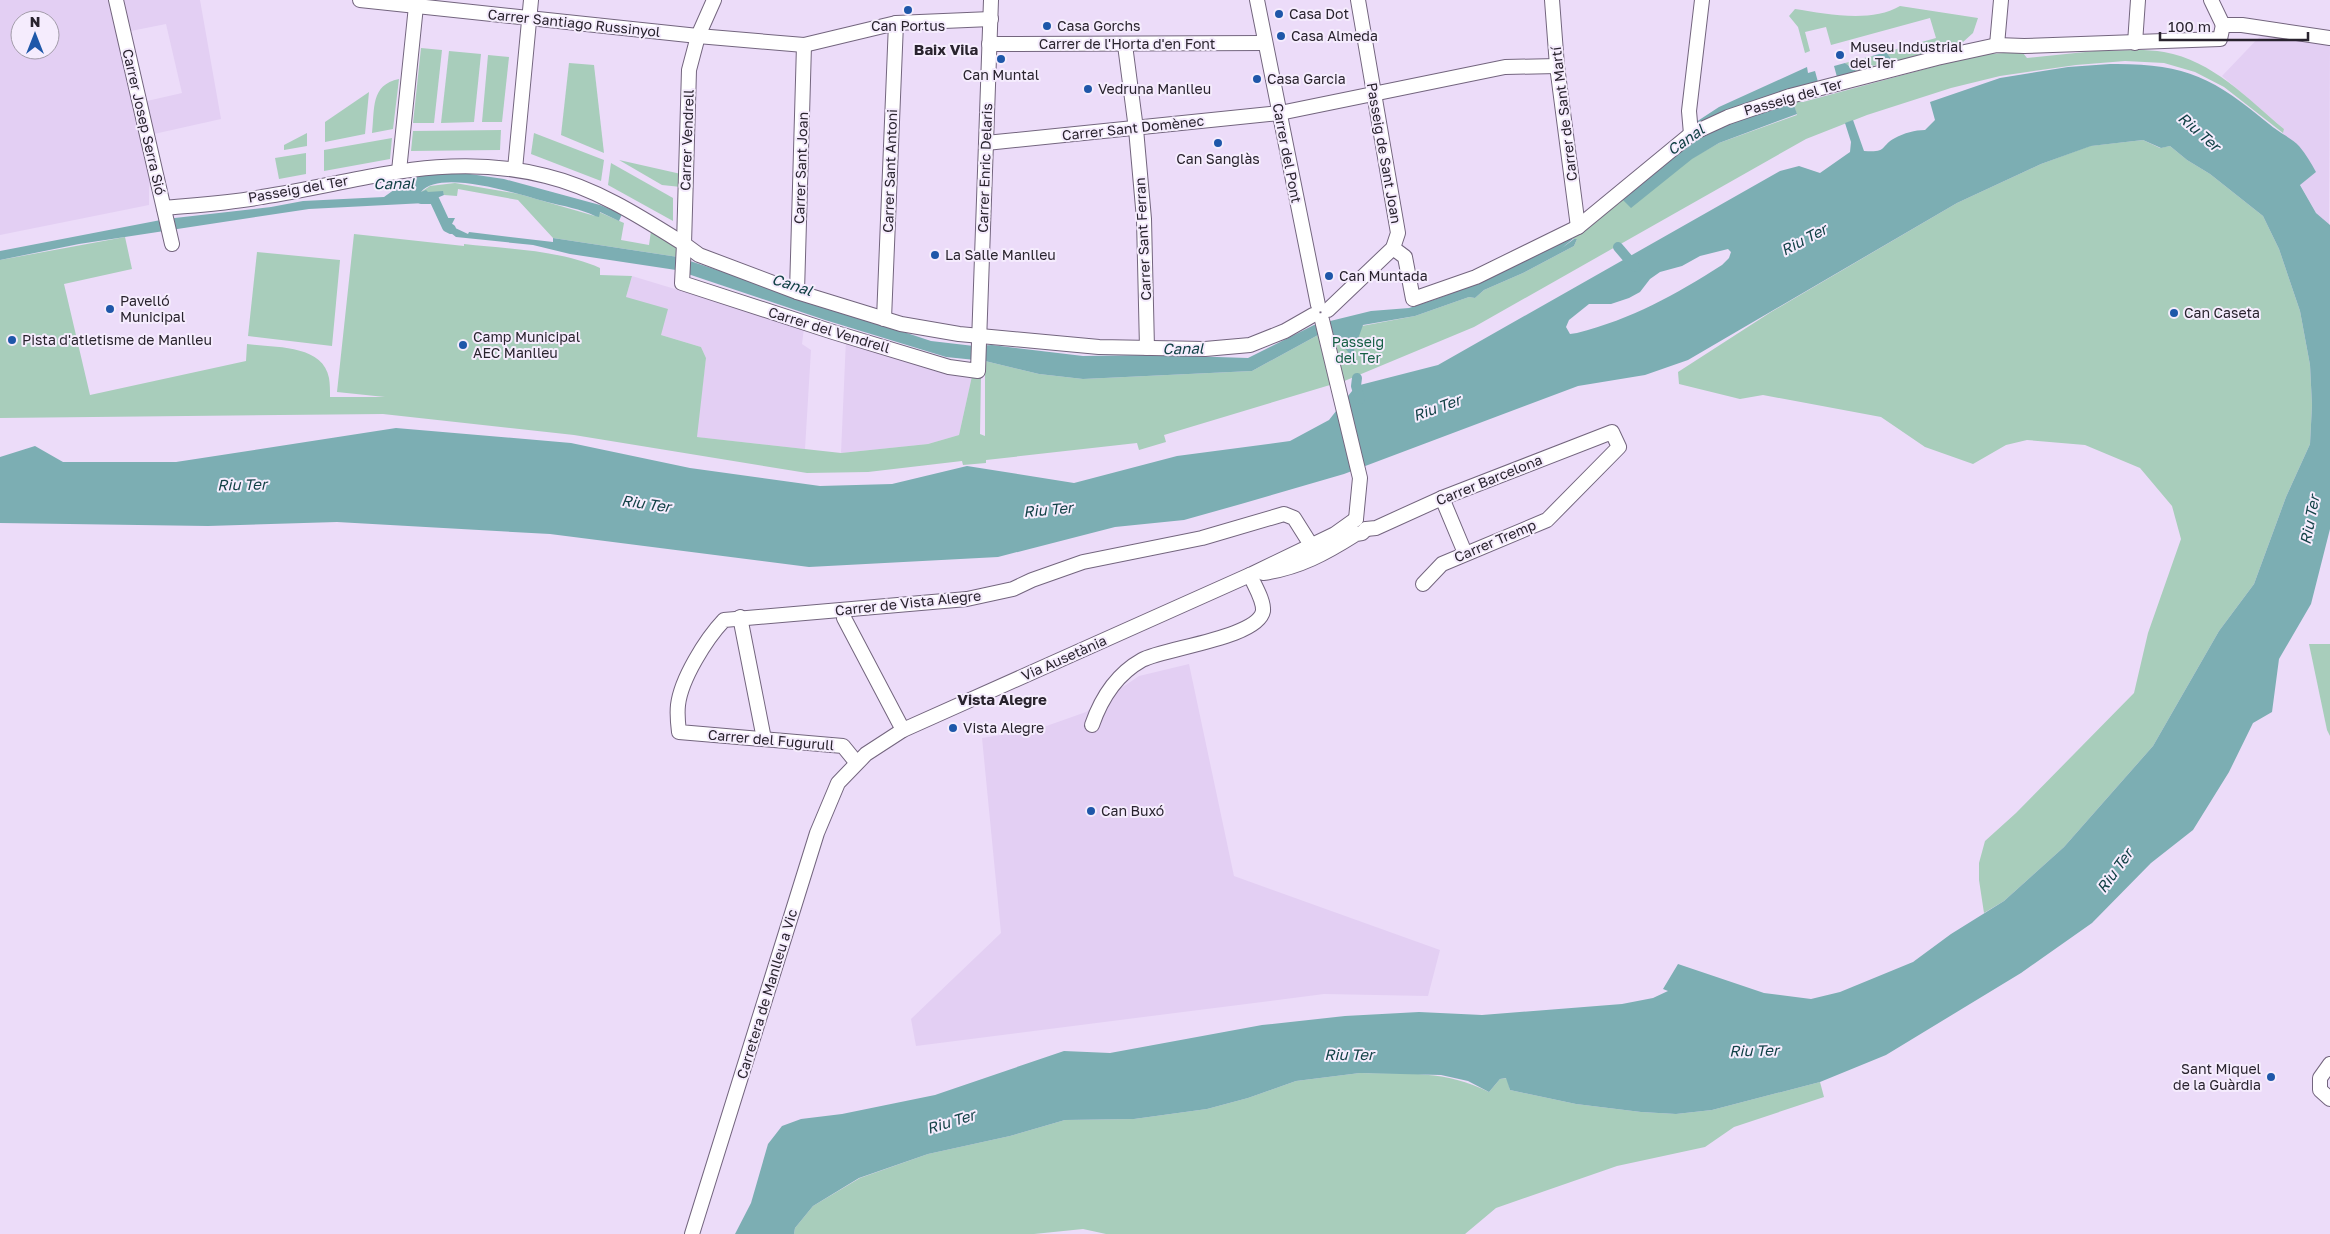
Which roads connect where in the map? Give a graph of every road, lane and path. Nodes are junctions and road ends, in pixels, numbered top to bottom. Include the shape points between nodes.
1 (116, 0) edge
2 (360, 0) edge
3 (531, 0) edge
4 (714, 0) edge
5 (991, 0) edge
6 (1257, 0) edge
7 (1358, 0) edge
8 (1552, 0) edge
9 (1702, 0) edge
10 (2002, 0) edge
11 (2138, 0) edge
12 (2211, 0) edge
13 (416, 6) junction
14 (529, 18) junction
15 (990, 19) junction
16 (896, 23) junction
17 (2223, 25) junction
18 (698, 36) junction
19 (2330, 38) edge
20 (1265, 42) junction
21 (2135, 43) junction
22 (989, 44) junction
23 (804, 45) junction
24 (1125, 45) junction
25 (1997, 46) junction
26 (1558, 66) junction
27 (1374, 92) junction
28 (1280, 113) junction
29 (1136, 129) junction
30 (1691, 134) junction
31 (986, 143) junction
32 (515, 169) junction
33 (398, 171) junction
34 (165, 214) junction
35 (1578, 227) junction
36 (172, 244) dead end
37 (684, 244) junction
38 (1393, 248) junction
39 (797, 292) junction
40 (1321, 314) junction
41 (884, 319) junction
42 (980, 341) junction
43 (1147, 348) junction
44 (1612, 432) joint
45 (1442, 498) junction
46 (1358, 525) junction
47 (1311, 545) junction
48 (1465, 553) junction
49 (1251, 575) junction
50 (1423, 584) dead end
51 (740, 617) junction
52 (844, 618) dead end
53 (1092, 725) dead end
54 (903, 730) junction
55 (678, 732) joint
56 (764, 740) junction
57 (856, 762) junction
58 (2330, 1064) edge
59 (2330, 1099) edge
60 (692, 1234) edge

1 - 34 street, Carrer Josep Serra Sió
2 - 13 street, Carrer Santiago Russinyol
3 - 14 street
4 - 18 street
5 - 15 street, Carrer Enric Delaris
6 - 20 street, Carrer del Pont
7 - 27 street, Passeig de Sant Joan
8 - 26 street, Carrer de Sant Martí
9 - 30 street via 1689,111
10 - 25 street
11 - 21 street
12 - 17 street
13 - 14 street, Carrer Santiago Russinyol
13 - 33 street
14 - 18 street, Carrer Santiago Russinyol
14 - 32 street
15 - 16 street, Carrer Santiago Russinyol
15 - 22 street, Carrer Enric Delaris
16 - 23 street, Carrer Santiago Russinyol
16 - 41 street, Carrer Sant Antoni
17 - 19 street
17 - 21 street, Passeig del Ter via 2220,39
18 - 23 street, Carrer Santiago Russinyol
18 - 37 street, Carrer Vendrell via 689,70
20 - 24 street, Carrer de l'Horta d'en Font
20 - 28 street, Carrer del Pont
21 - 25 street, Passeig del Ter
22 - 24 street, Carrer de l'Horta d'en Font
22 - 31 street, Carrer Enric Delaris
23 - 39 street, Carrer Sant Joan
24 - 29 street, Carrer Sant Ferran
25 - 30 street, Passeig del Ter via 1790,96 1728,117
26 - 27 street, Carrer Sant Domènec via 1504,67
26 - 35 street, Carrer de Sant Martí
27 - 28 street, Carrer Sant Domènec
27 - 38 street, Passeig de Sant Joan via 1397,226
28 - 29 street, Carrer Sant Domènec
28 - 40 street, Carrer del Pont
29 - 31 street, Carrer Sant Domènec
29 - 43 street, Carrer Sant Ferran via 1144,219
30 - 35 street, Passeig del Ter
31 - 42 street, Carrer Enric Delaris
32 - 33 street, Passeig del Ter via 453,165
32 - 37 street, Passeig del Ter via 578,186
33 - 34 street, Passeig del Ter
34 - 36 street, Carrer Josep Serra Sió
35 - 38 street, Passeig del Ter via 1476,277 1413,299 1404,258
37 - 39 street, Passeig del Ter via 699,255
37 - 42 street, Carrer del Vendrell via 682,283 850,337 978,372
38 - 40 street, Passeig del Ter
39 - 41 street, Passeig del Ter
40 - 43 street, Passeig del Ter via 1250,345 1205,349
40 - 46 street, Carrer del Pont via 1365,491
41 - 42 street, Passeig del Ter
42 - 43 street, Passeig del Ter
44 - 45 street, Carrer Barcelona
44 - 48 street, Carrer Tremp via 1619,447 1547,520
45 - 46 street, Carrer Barcelona via 1376,528
45 - 48 street
46 - 47 street, Via Ausetània
46 - 49 street, Via Ausetània via 1332,551 1293,567
47 - 49 street, Via Ausetània
47 - 51 street, Carrer de Vista Alegre via 1294,518 1284,514 1202,538 1083,562 1013,589 967,599
48 - 50 street, Carrer Tremp via 1442,564
49 - 53 street via 1262,604 1261,616 1255,622 1231,634 1142,660 1112,684
49 - 54 street, Via Ausetània
51 - 55 street, Carrer de Vista Alegre via 724,620 718,625 683,683 678,705
51 - 56 street
52 - 54 street
54 - 57 street, Via Ausetània
55 - 56 street, Carrer del Fugurull
56 - 57 street, Carrer del Fugurull via 843,746
57 - 60 street, Carretera de Manlleu a Vic via 838,783 817,833
58 - 59 street via 2320,1078 2320,1090

